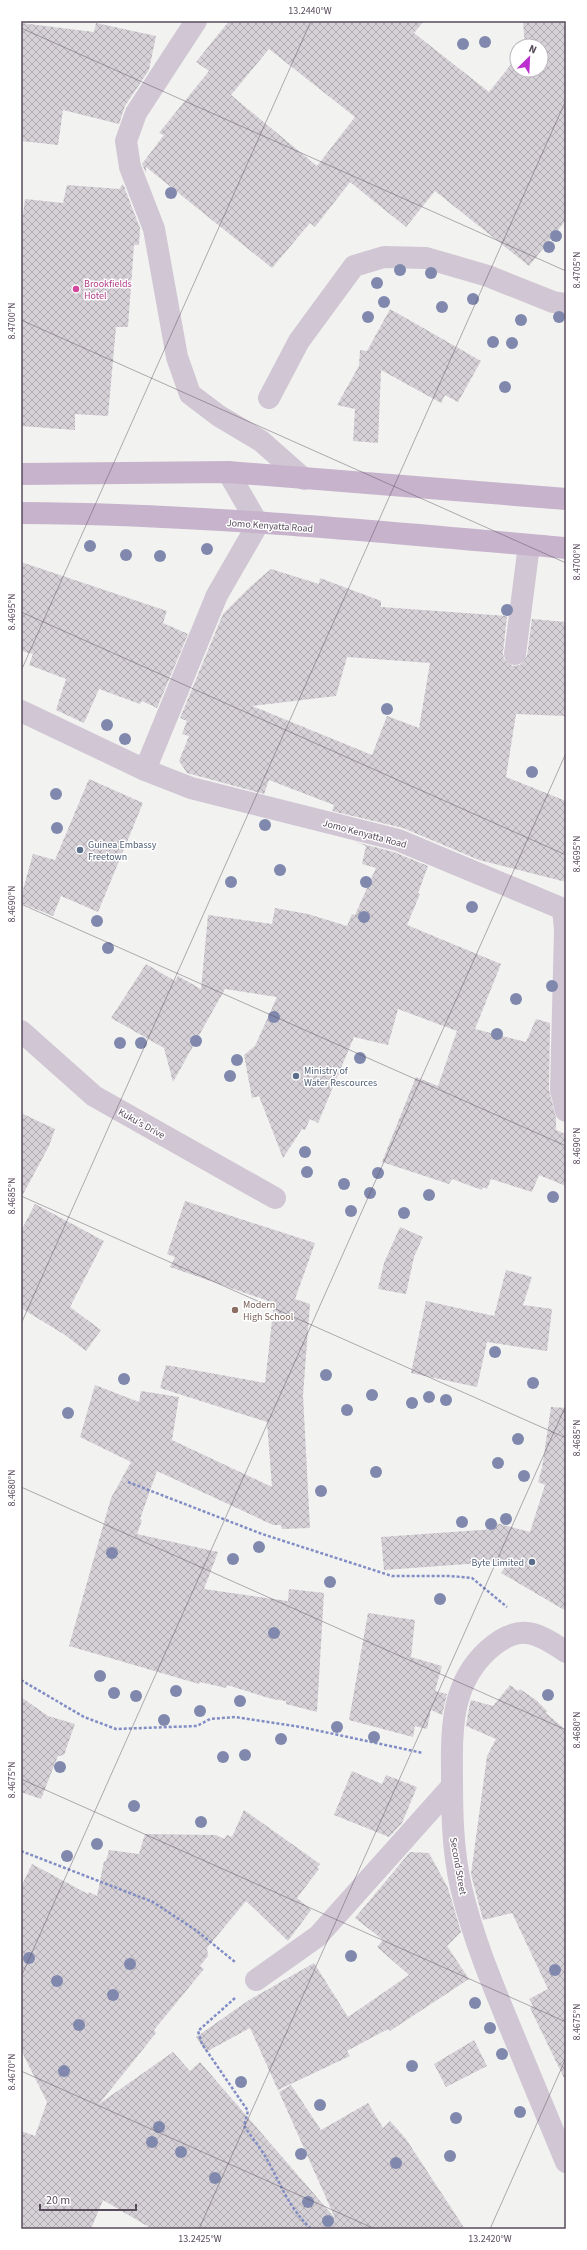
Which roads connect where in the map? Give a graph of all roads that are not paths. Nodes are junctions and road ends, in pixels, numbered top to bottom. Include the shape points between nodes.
1 (196, 21) edge
2 (566, 304) edge
3 (269, 398) dead end
4 (228, 472) junction
5 (21, 474) edge
6 (304, 479) junction
7 (566, 499) edge
8 (21, 513) edge
9 (258, 524) junction
10 (529, 545) junction
11 (566, 548) edge
12 (515, 654) dead end
13 (21, 711) edge
14 (145, 770) junction
15 (21, 1031) edge
16 (566, 1111) edge
17 (275, 1198) dead end
18 (566, 1652) edge
19 (452, 1786) junction
20 (256, 1980) road end
21 (566, 2162) edge

1 - 6 street via 136,113 126,141 130,167 154,229 177,357 190,394 219,416 261,441
2 - 3 street via 553,302 488,276 426,258 384,257 354,266 299,341
4 - 5 main road
4 - 6 main road
4 - 9 street
6 - 7 main road
8 - 9 main road, Jomo Kenyatta Road via 112,514
9 - 10 main road, Jomo Kenyatta Road
9 - 14 street via 217,595
10 - 11 main road, Jomo Kenyatta Road
10 - 12 street
13 - 14 street, Jomo Kenyatta Road
14 - 16 street, Jomo Kenyatta Road via 191,788 398,840 563,909 565,930 561,1090
15 - 17 street, Kuku's Drive via 94,1096
18 - 19 street, Second Street via 544,1636 520,1633 507,1635 488,1650 470,1670 459,1691 454,1713
19 - 20 street via 318,1936
19 - 21 street, Second Street via 454,1838 461,1886 471,1924 487,1970

